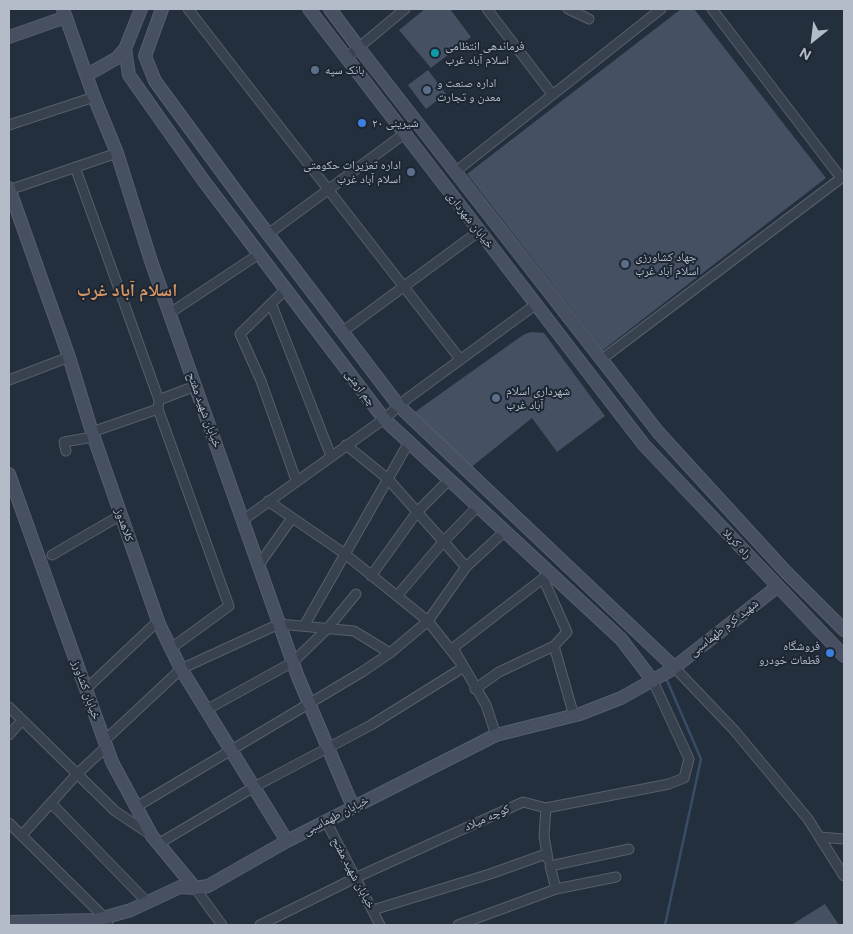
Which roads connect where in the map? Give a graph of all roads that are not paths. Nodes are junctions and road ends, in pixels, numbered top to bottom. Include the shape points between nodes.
1 (141, 9) edge
2 (162, 9) edge
3 (188, 9) edge
4 (310, 9) edge
5 (330, 9) edge
6 (405, 9) edge
7 (487, 9) edge
8 (568, 9) edge
9 (660, 9) edge
10 (712, 9) edge
11 (65, 13) edge
12 (590, 18) dead end
13 (9, 37) edge
14 (359, 48) junction
15 (125, 49) junction
16 (145, 56) junction
17 (346, 58) junction
18 (87, 75) junction
19 (552, 94) junction
20 (94, 96) junction
21 (9, 124) edge
22 (404, 134) junction
23 (116, 153) junction
24 (75, 168) junction
25 (455, 172) junction
26 (843, 177) edge
27 (9, 189) edge
28 (328, 190) junction
29 (478, 232) junction
30 (268, 234) junction
31 (259, 254) junction
32 (403, 286) junction
33 (285, 290) junction
34 (271, 303) junction
35 (535, 305) junction
36 (170, 313) junction
37 (342, 332) junction
38 (69, 357) junction
39 (460, 359) junction
40 (602, 359) junction
41 (9, 380) edge
42 (195, 386) junction
43 (159, 404) junction
44 (399, 406) junction
45 (646, 418) junction
46 (384, 419) junction
47 (632, 430) junction
48 (92, 434) junction
49 (409, 442) junction
50 (346, 445) junction
51 (673, 449) junction
52 (66, 451) dead end
53 (331, 456) junction
54 (659, 462) junction
55 (9, 474) edge
56 (450, 479) junction
57 (296, 480) junction
58 (388, 480) junction
59 (268, 501) junction
60 (478, 506) junction
61 (417, 512) junction
62 (121, 515) junction
63 (292, 518) junction
64 (243, 520) junction
65 (505, 531) junction
66 (443, 542) junction
67 (345, 554) junction
68 (52, 555) dead end
69 (258, 566) junction
70 (466, 567) junction
71 (546, 575) junction
72 (371, 576) junction
73 (777, 587) junction
74 (356, 594) dead end
75 (397, 596) junction
76 (158, 621) junction
77 (428, 621) junction
78 (279, 624) junction
79 (304, 626) junction
80 (327, 629) junction
81 (844, 630) edge
82 (554, 646) junction
83 (170, 649) junction
84 (390, 653) junction
85 (844, 656) edge
86 (292, 662) junction
87 (464, 667) junction
88 (672, 668) junction
89 (181, 669) junction
90 (655, 680) junction
91 (86, 689) junction
92 (475, 689) junction
93 (9, 700) edge
94 (309, 704) junction
95 (11, 709) edge
96 (206, 710) junction
97 (574, 716) junction
98 (22, 720) junction
99 (9, 735) edge
100 (496, 735) junction
101 (105, 744) junction
102 (327, 748) junction
103 (230, 751) junction
104 (77, 774) junction
105 (254, 787) junction
106 (51, 803) junction
107 (136, 807) junction
108 (353, 807) junction
109 (546, 808) junction
110 (326, 821) junction
111 (9, 823) edge
112 (22, 835) junction
113 (820, 837) junction
114 (844, 839) edge
115 (155, 840) junction
116 (287, 841) junction
117 (629, 849) dead end
118 (546, 854) junction
119 (550, 866) junction
120 (616, 876) dead end
121 (844, 876) edge
122 (354, 878) junction
123 (195, 888) junction
124 (556, 889) junction
125 (147, 902) junction
126 (373, 910) junction
127 (9, 922) edge
128 (106, 922) edge
129 (47, 924) edge
130 (222, 925) edge
131 (260, 925) edge
132 (380, 925) edge
133 (458, 925) edge

1 - 15 street
2 - 16 street
3 - 28 street
4 - 17 street, خیابان شهرداری
5 - 14 street, خیابان شهرداری
6 - 14 street
7 - 19 street
8 - 12 street
9 - 19 street
10 - 26 street
11 - 13 street
11 - 18 street, خیابان شهید مفتح
14 - 17 street
14 - 25 street, خیابان شهرداری
15 - 16 street
15 - 18 street via 117,58
15 - 31 street, چم ارمنی via 129,75
16 - 30 street, چم ارمنی via 155,81
17 - 22 street, خیابان شهرداری
18 - 20 street, خیابان شهید مفتح
19 - 25 street
20 - 21 street
20 - 23 street, خیابان شهید مفتح
22 - 28 street
22 - 29 street, خیابان شهرداری
23 - 24 street
23 - 36 street, خیابان شهید مفتح
24 - 27 street
24 - 43 street
25 - 40 street, خیابان شهرداری
26 - 40 street
27 - 38 street, کلاهدوز
28 - 30 street
28 - 32 street
29 - 32 street
29 - 35 street, خیابان شهرداری
30 - 37 street, چم ارمنی
31 - 33 street, چم ارمنی
31 - 36 street
32 - 37 street
32 - 39 street
33 - 34 street
33 - 46 street, چم ارمنی
34 - 53 street
34 - 57 street via 240,334 261,381
35 - 39 street
35 - 47 street, خیابان شهرداری
36 - 42 street, خیابان شهید مفتح
37 - 44 street, چم ارمنی
38 - 41 street
38 - 48 street, کلاهدوز
39 - 44 street
40 - 45 street, خیابان شهرداری
42 - 43 street
42 - 64 street, خیابان شهید مفتح
43 - 48 street
43 - 83 street via 229,606
44 - 46 street
44 - 88 street, چم ارمنی
45 - 47 street
45 - 51 street, راه کربلا
46 - 49 street, چم ارمنی
46 - 50 street
47 - 54 street, راه کربلا
48 - 52 street via 64,442
48 - 62 street, کلاهدوز
49 - 56 street, چم ارمنی
49 - 58 street
50 - 53 street
50 - 58 street
51 - 54 street
51 - 81 street, راه کربلا
53 - 57 street
54 - 73 street, راه کربلا
55 - 91 street, خیابان کشاورز
56 - 60 street, چم ارمنی
56 - 61 street
57 - 59 street
58 - 61 street
58 - 67 street
59 - 63 street
59 - 64 street
60 - 65 street, چم ارمنی
60 - 66 street
61 - 66 street
61 - 72 street
62 - 68 street
62 - 76 street, کلاهدوز
63 - 67 street
63 - 69 street
64 - 69 street, خیابان شهید مفتح
65 - 70 street
65 - 71 street, چم ارمنی
66 - 70 street
66 - 75 street
67 - 72 street
67 - 79 street
69 - 78 street, خیابان شهید مفتح
70 - 77 street
71 - 82 street via 566,632
71 - 87 street via 454,648
71 - 90 street, چم ارمنی via 621,639
72 - 75 street
73 - 85 street, راه کربلا
73 - 88 street, شهید کرم طهماسبی
74 - 80 street
75 - 77 street
76 - 83 street, کلاهدوز
76 - 91 street
77 - 84 street
77 - 87 street
78 - 79 street
78 - 86 street, خیابان شهید مفتح
78 - 89 street
79 - 80 street
80 - 84 street via 354,631
80 - 86 street
82 - 92 street via 499,672
82 - 97 street
83 - 89 street, کلاهدوز
84 - 94 street
86 - 94 street, خیابان شهید مفتح
86 - 96 street
87 - 92 street
87 - 102 street via 371,725
88 - 90 street, شهید کرم طهماسبی
88 - 113 street via 734,730
89 - 96 street, کلاهدوز
89 - 101 street
90 - 97 street, خیابان طهماسبی via 622,698
90 - 109 street, کوچه میلاد via 689,759 684,778 669,784
91 - 101 street, خیابان کشاورز
92 - 100 street via 486,705
93 - 95 street
94 - 102 street, خیابان شهید مفتح
94 - 103 street
95 - 98 street
96 - 103 street, کلاهدوز
97 - 100 street, خیابان طهماسبی
98 - 99 street
98 - 104 street
100 - 108 street, خیابان طهماسبی
101 - 104 street
101 - 107 street, خیابان کشاورز
102 - 105 street
102 - 108 street, خیابان شهید مفتح
103 - 105 street, کلاهدوز
103 - 107 street
104 - 106 street
104 - 115 street via 115,811
105 - 115 street
105 - 116 street, کلاهدوز
106 - 112 street
106 - 125 street
107 - 115 street, خیابان کشاورز
108 - 110 street, خیابان طهماسبی
109 - 118 street
109 - 122 street, کوچه میلاد via 523,802
110 - 116 street, خیابان طهماسبی
110 - 122 street, خیابان شهید مفتح
111 - 112 street
112 - 128 street
113 - 114 street
113 - 121 street
115 - 123 street, خیابان کشاورز
116 - 123 street, خیابان طهماسبی via 208,886
117 - 119 street
118 - 119 street
118 - 126 street
119 - 124 street
120 - 124 street
122 - 126 street, خیابان شهید مفتح
122 - 131 street, کوچه میلاد
123 - 125 street, خیابان طهماسبی via 180,887
123 - 130 street
124 - 133 street
125 - 128 street, خیابان طهماسبی
126 - 132 street, خیابان شهید مفتح
127 - 129 street, خیابان طهماسبی
128 - 129 street, خیابان طهماسبی

